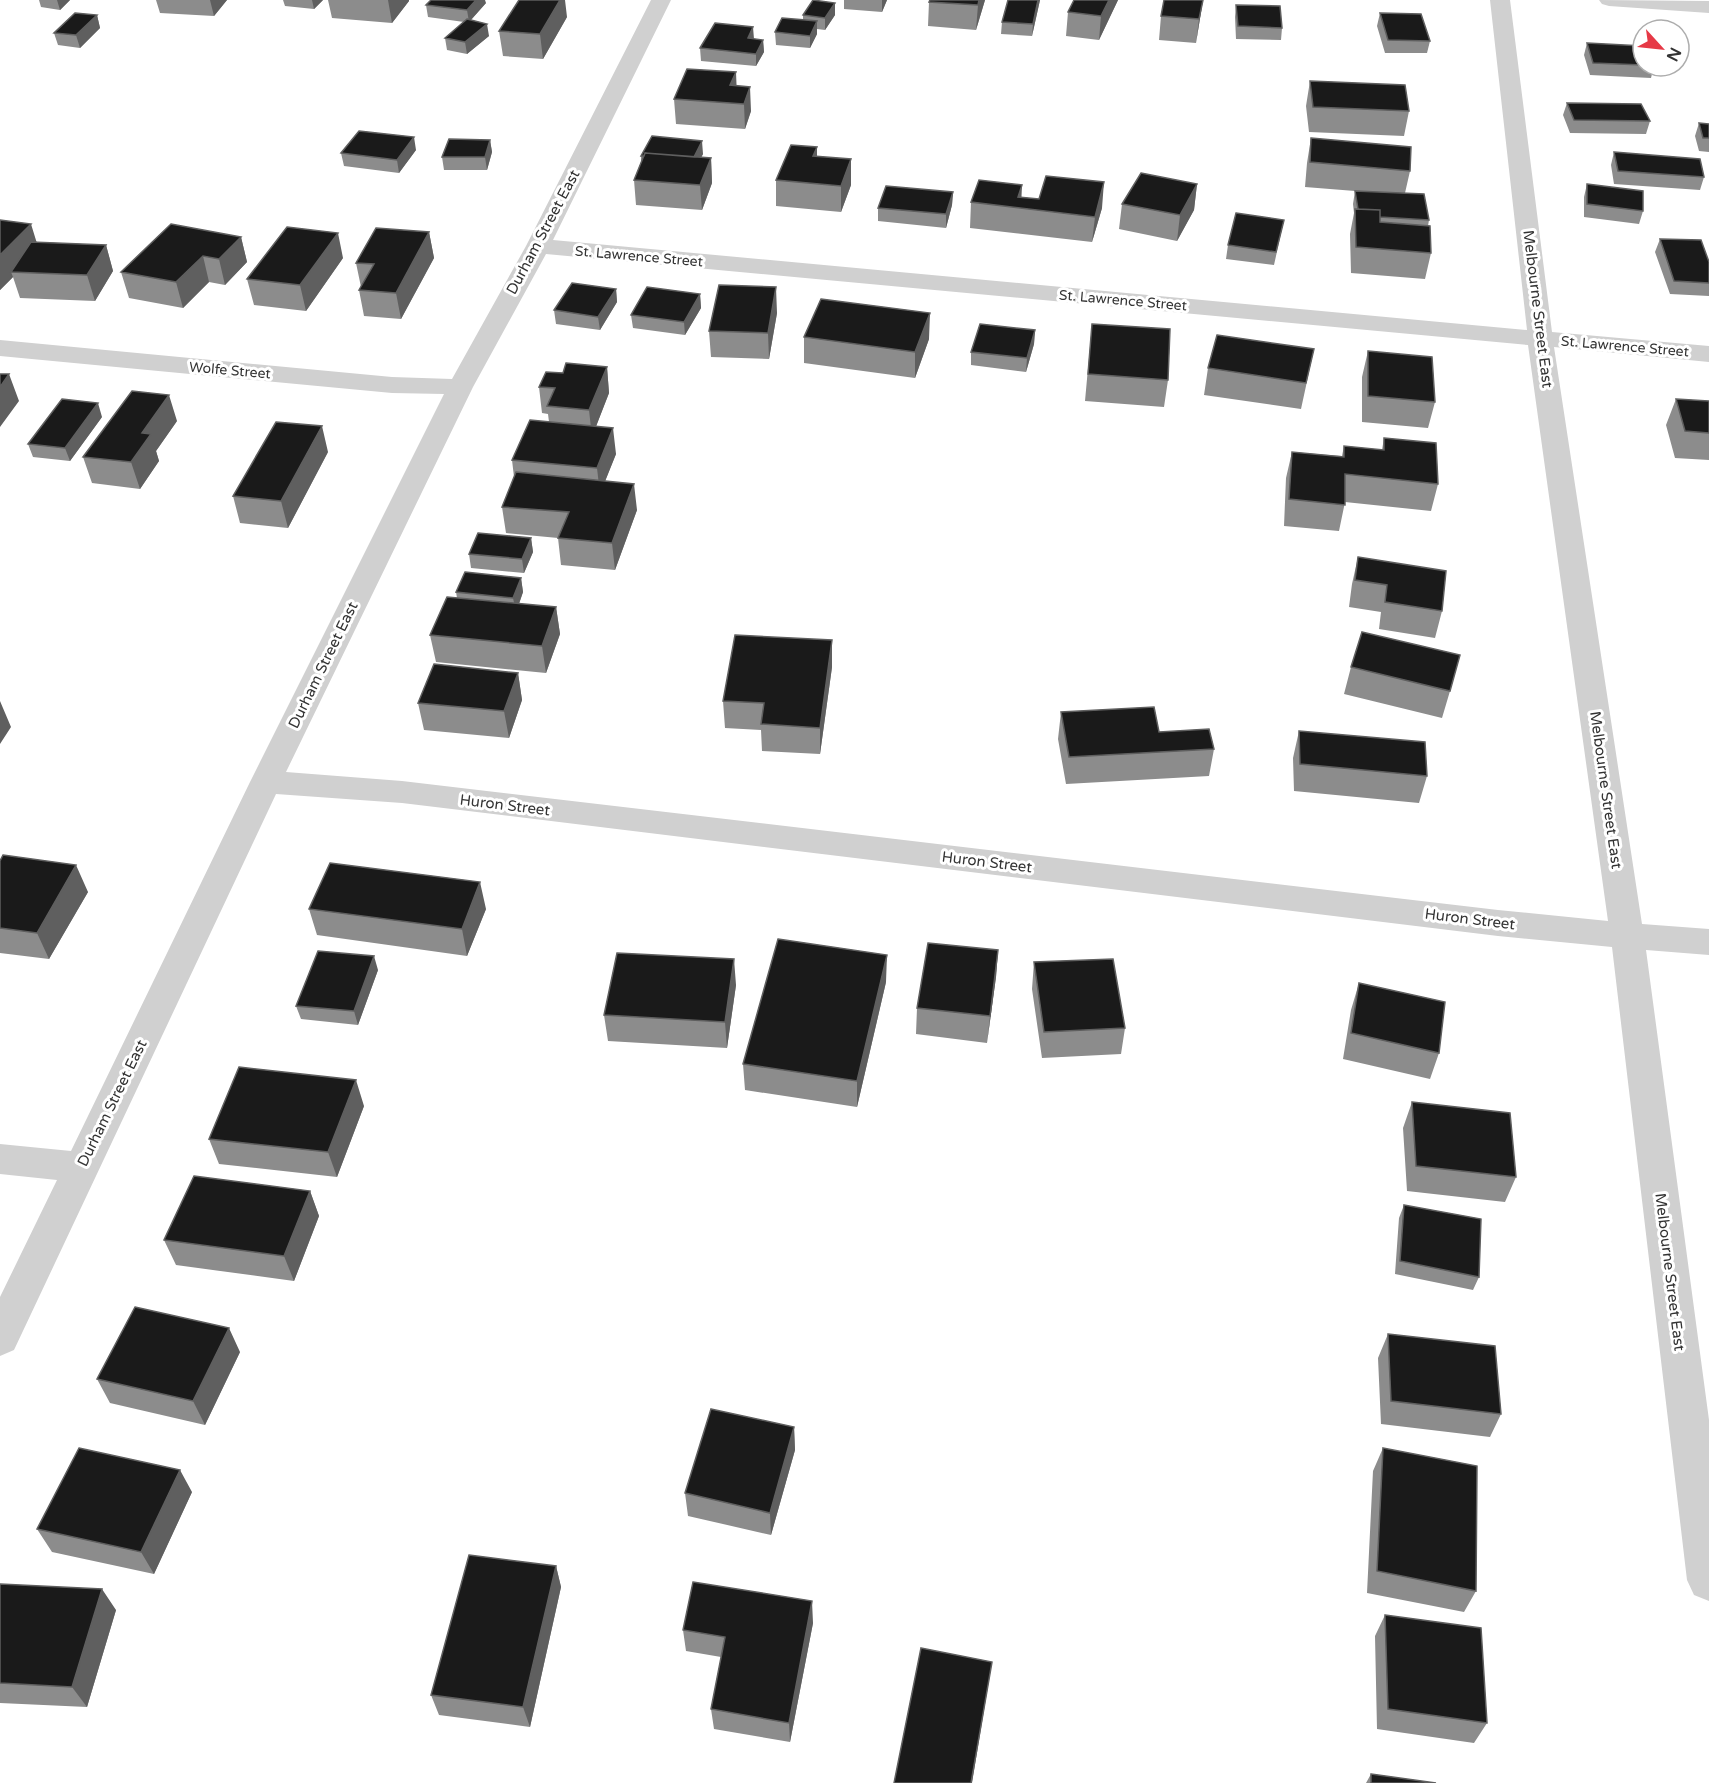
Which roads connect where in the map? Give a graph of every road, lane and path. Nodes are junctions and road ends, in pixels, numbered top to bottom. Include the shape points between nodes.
1 (661, 0) edge
2 (1500, 0) edge
3 (1609, 0) edge
4 (1709, 7) edge
5 (538, 246) junction
6 (1540, 339) junction
7 (0, 348) edge
8 (1709, 354) edge
9 (460, 387) junction
10 (266, 782) junction
11 (1627, 936) junction
12 (1709, 942) edge
13 (0, 1159) edge
14 (81, 1167) junction
15 (0, 1338) edge
16 (1709, 1580) edge

1 - 5 street, Durham Street East
2 - 6 street, Melbourne Street East
3 - 4 street
5 - 6 street, St. Lawrence Street
5 - 9 street, Durham Street East
6 - 8 street, St. Lawrence Street
6 - 11 street, Melbourne Street East
7 - 9 street, Wolfe Street via 392,385
9 - 10 street, Durham Street East
10 - 11 street, Huron Street via 402,792
10 - 14 street, Durham Street East
11 - 12 street, Huron Street
11 - 16 street, Melbourne Street East
13 - 14 street
14 - 15 street, Durham Street East

